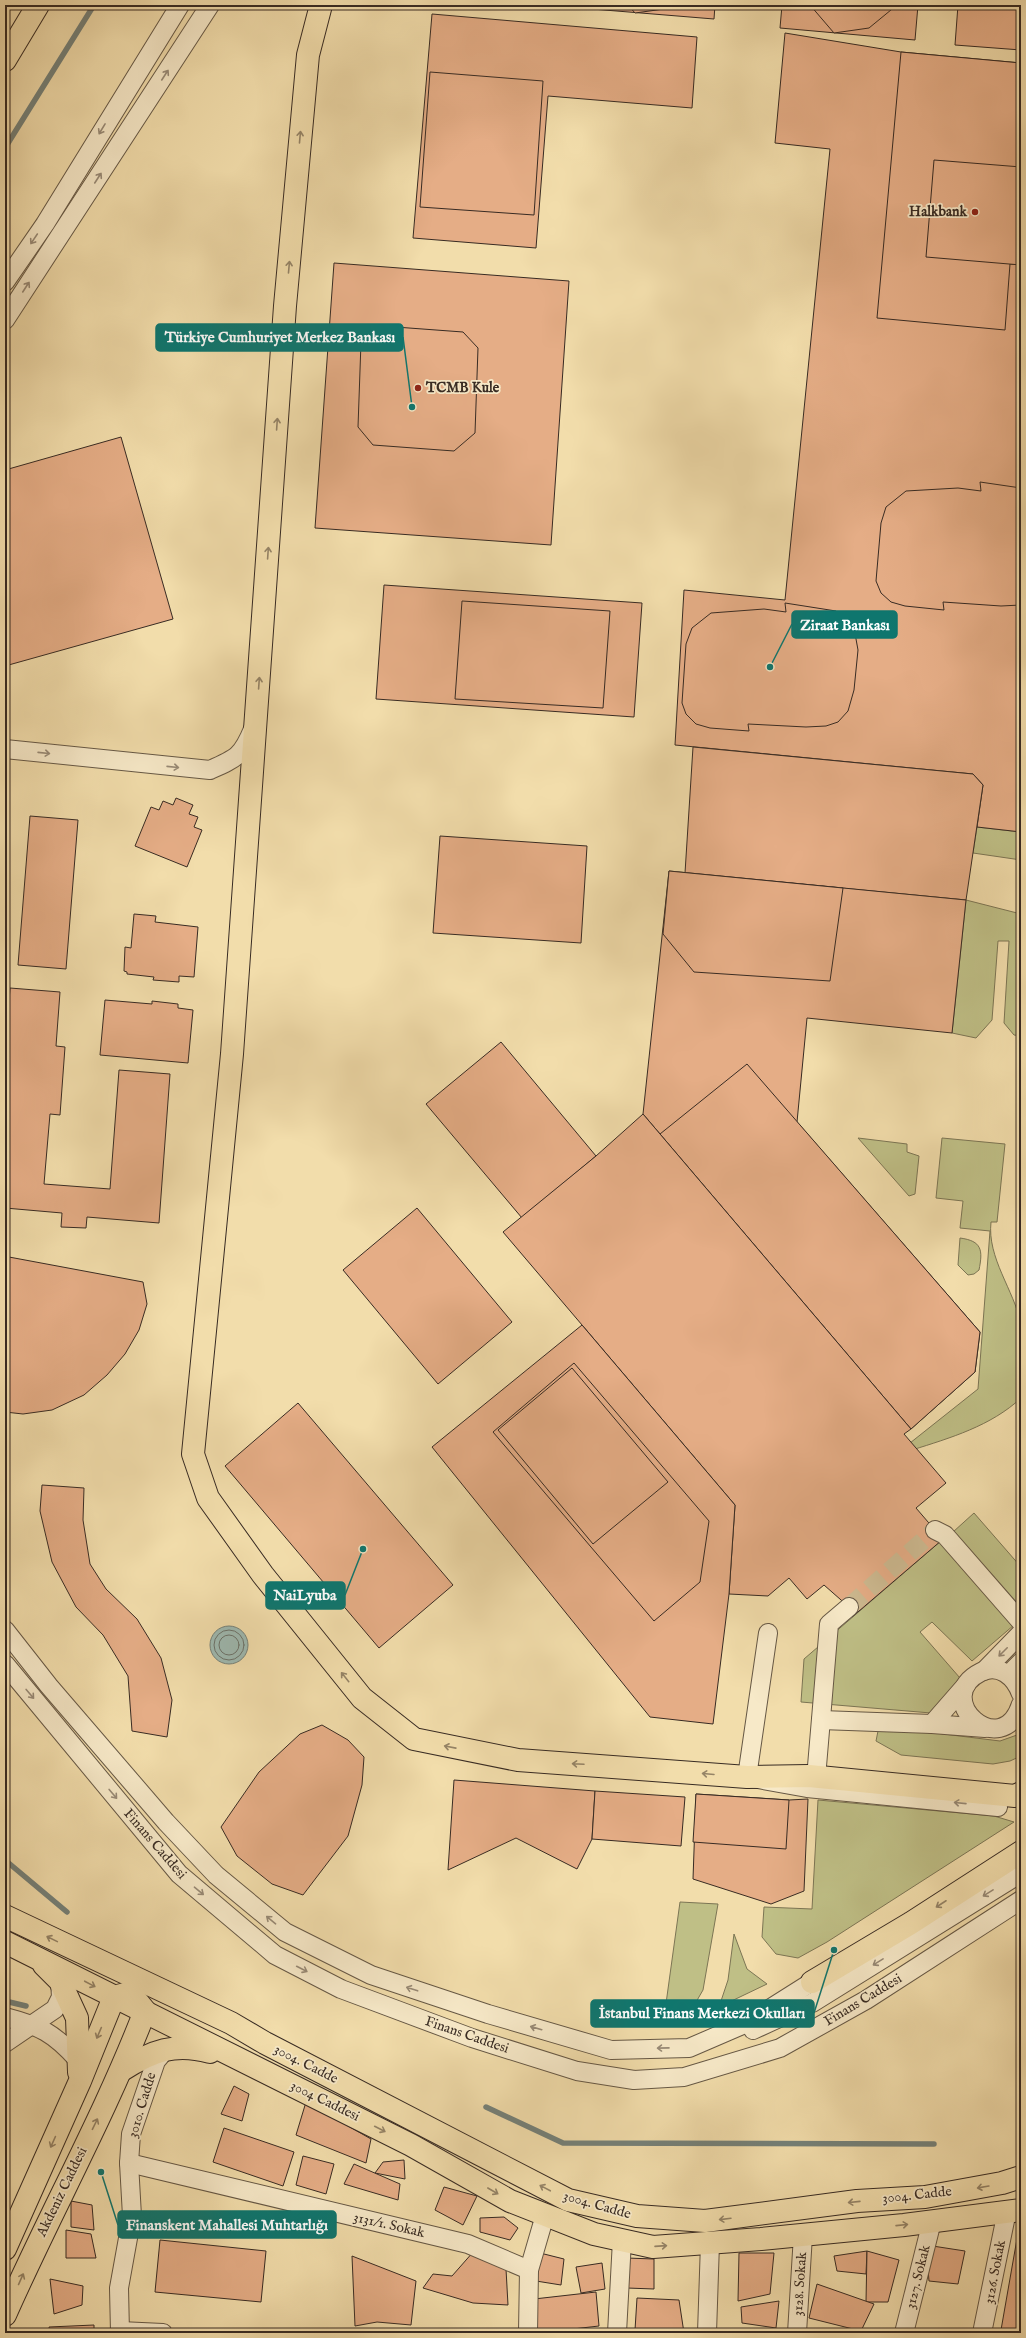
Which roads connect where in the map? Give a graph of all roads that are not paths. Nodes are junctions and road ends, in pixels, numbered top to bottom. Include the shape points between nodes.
1 (38, 5) edge
2 (180, 5) edge
3 (210, 5) edge
4 (321, 5) edge
5 (23, 26) junction
6 (5, 44) edge
7 (5, 60) edge
8 (5, 282) edge
9 (5, 320) edge
10 (256, 722) junction
11 (5, 749) edge
12 (935, 1530) dead end
13 (849, 1607) tunnel mouth
14 (1021, 1622) edge
15 (5, 1630) edge
16 (768, 1633) dead end
17 (1021, 1633) edge
18 (1021, 1662) edge
19 (5, 1664) edge
20 (984, 1671) junction
21 (1012, 1678) junction
22 (968, 1682) junction
23 (1021, 1694) edge
24 (1021, 1704) edge
25 (821, 1720) junction
26 (932, 1724) junction
27 (988, 1728) junction
28 (747, 1777) junction
29 (816, 1778) junction
30 (1021, 1793) edge
31 (998, 1807) dead end
32 (1021, 1852) edge
33 (1021, 1872) edge
34 (1021, 1900) edge
35 (5, 1916) edge
36 (5, 1942) edge
37 (31, 1953) junction
38 (117, 1970) junction
39 (60, 1981) junction
40 (812, 1982) joint
41 (170, 1994) junction
42 (123, 1995) junction
43 (145, 2011) junction
44 (5, 2017) edge
45 (35, 2024) junction
46 (5, 2043) edge
47 (167, 2048) junction
48 (689, 2048) junction
49 (244, 2062) junction
50 (122, 2070) junction
51 (79, 2071) junction
52 (129, 2163) junction
53 (1021, 2178) edge
54 (1014, 2211) edge
55 (545, 2215) junction
56 (932, 2222) junction
57 (803, 2235) junction
58 (622, 2240) junction
59 (710, 2243) junction
60 (5, 2249) edge
61 (529, 2270) junction
62 (5, 2315) edge
63 (120, 2332) edge
64 (163, 2333) edge
65 (528, 2333) edge
66 (617, 2333) edge
67 (707, 2333) edge
68 (797, 2333) edge
69 (904, 2333) edge
70 (982, 2333) edge

1 - 5 main road
2 -> 8 street via 45,224
9 -> 3 street
10 -> 4 main road via 285,306 308,55
5 - 6 main road
5 - 7 main road
11 -> 10 street via 210,770 230,762 245,749
28 -> 10 main road via 518,1760 414,1739 362,1698 263,1575 208,1498 193,1454 232,1054
12 - 14 street via 945,1535
13 - 25 street via 829,1624
48 -> 15 street, Finans Caddesi via 611,2050 488,2014 371,1975 285,1932 216,1875 166,1822
16 - 28 street
17 -> 20 street
18 - 21 street via 1014,1669
19 -> 34 street, Finans Caddesi via 179,1874 276,1955 341,1989 472,2038 578,2071 634,2080 684,2077 780,2048 866,2000
20 - 21 street via 1004,1672
20 - 22 street
21 - 23 street
22 - 26 street
22 - 27 street via 963,1702 966,1712 972,1720
24 - 27 street via 1013,1719 1006,1725
25 - 26 street
25 - 29 street
26 - 27 street
28 - 29 main road
31 -> 28 street via 807,1788
29 - 30 main road via 1015,1796
32 -> 40 main road via 911,1923
33 -> 48 street, Finans Caddesi via 812,2003 739,2036
38 -> 35 main road
36 - 37 main road
37 - 39 main road
37 -> 42 main road
38 - 41 main road
38 - 42 main road
39 - 45 street via 61,1997 55,2010
39 - 51 main road via 77,2018
40 - 48 street, Finans Caddesi via 747,2023
41 - 42 main road via 138,1991
53 -> 41 main road, 3004. Cadde via 924,2197 857,2201 705,2221 637,2216 568,2200 231,2023
42 - 43 main road
42 -> 51 main road, Akdeniz Caddesi
43 - 49 main road, 3004 Caddesi
43 - 50 main road, Akdeniz Caddesi
44 - 45 street
45 - 46 street
45 - 51 street via 61,2040
47 - 49 main road via 191,2046
47 - 50 main road via 138,2059
47 - 52 street, 3010. Cadde via 156,2061 131,2134
49 -> 55 main road, 3004 Caddesi via 411,2145 510,2201
62 -> 50 main road, Akdeniz Caddesi
51 -> 60 main road, Akdeniz Caddesi
52 - 61 street, 3131/1. Sokak via 468,2244
52 - 63 street, 3010. Cadde via 132,2216 119,2288
54 - 56 main road, 3004. Cadde
54 - 70 street, 3126. Sokak
55 - 58 main road, 3004 Caddesi via 594,2234
55 - 61 street
57 -> 56 main road, 3004. Cadde
56 - 69 street, 3127. Sokak
57 - 59 main road, 3004. Cadde
57 - 68 street, 3128. Sokak
58 -> 59 main road, 3004. Cadde via 653,2247
58 - 66 street
59 - 67 street
61 - 65 street
63 - 64 street

